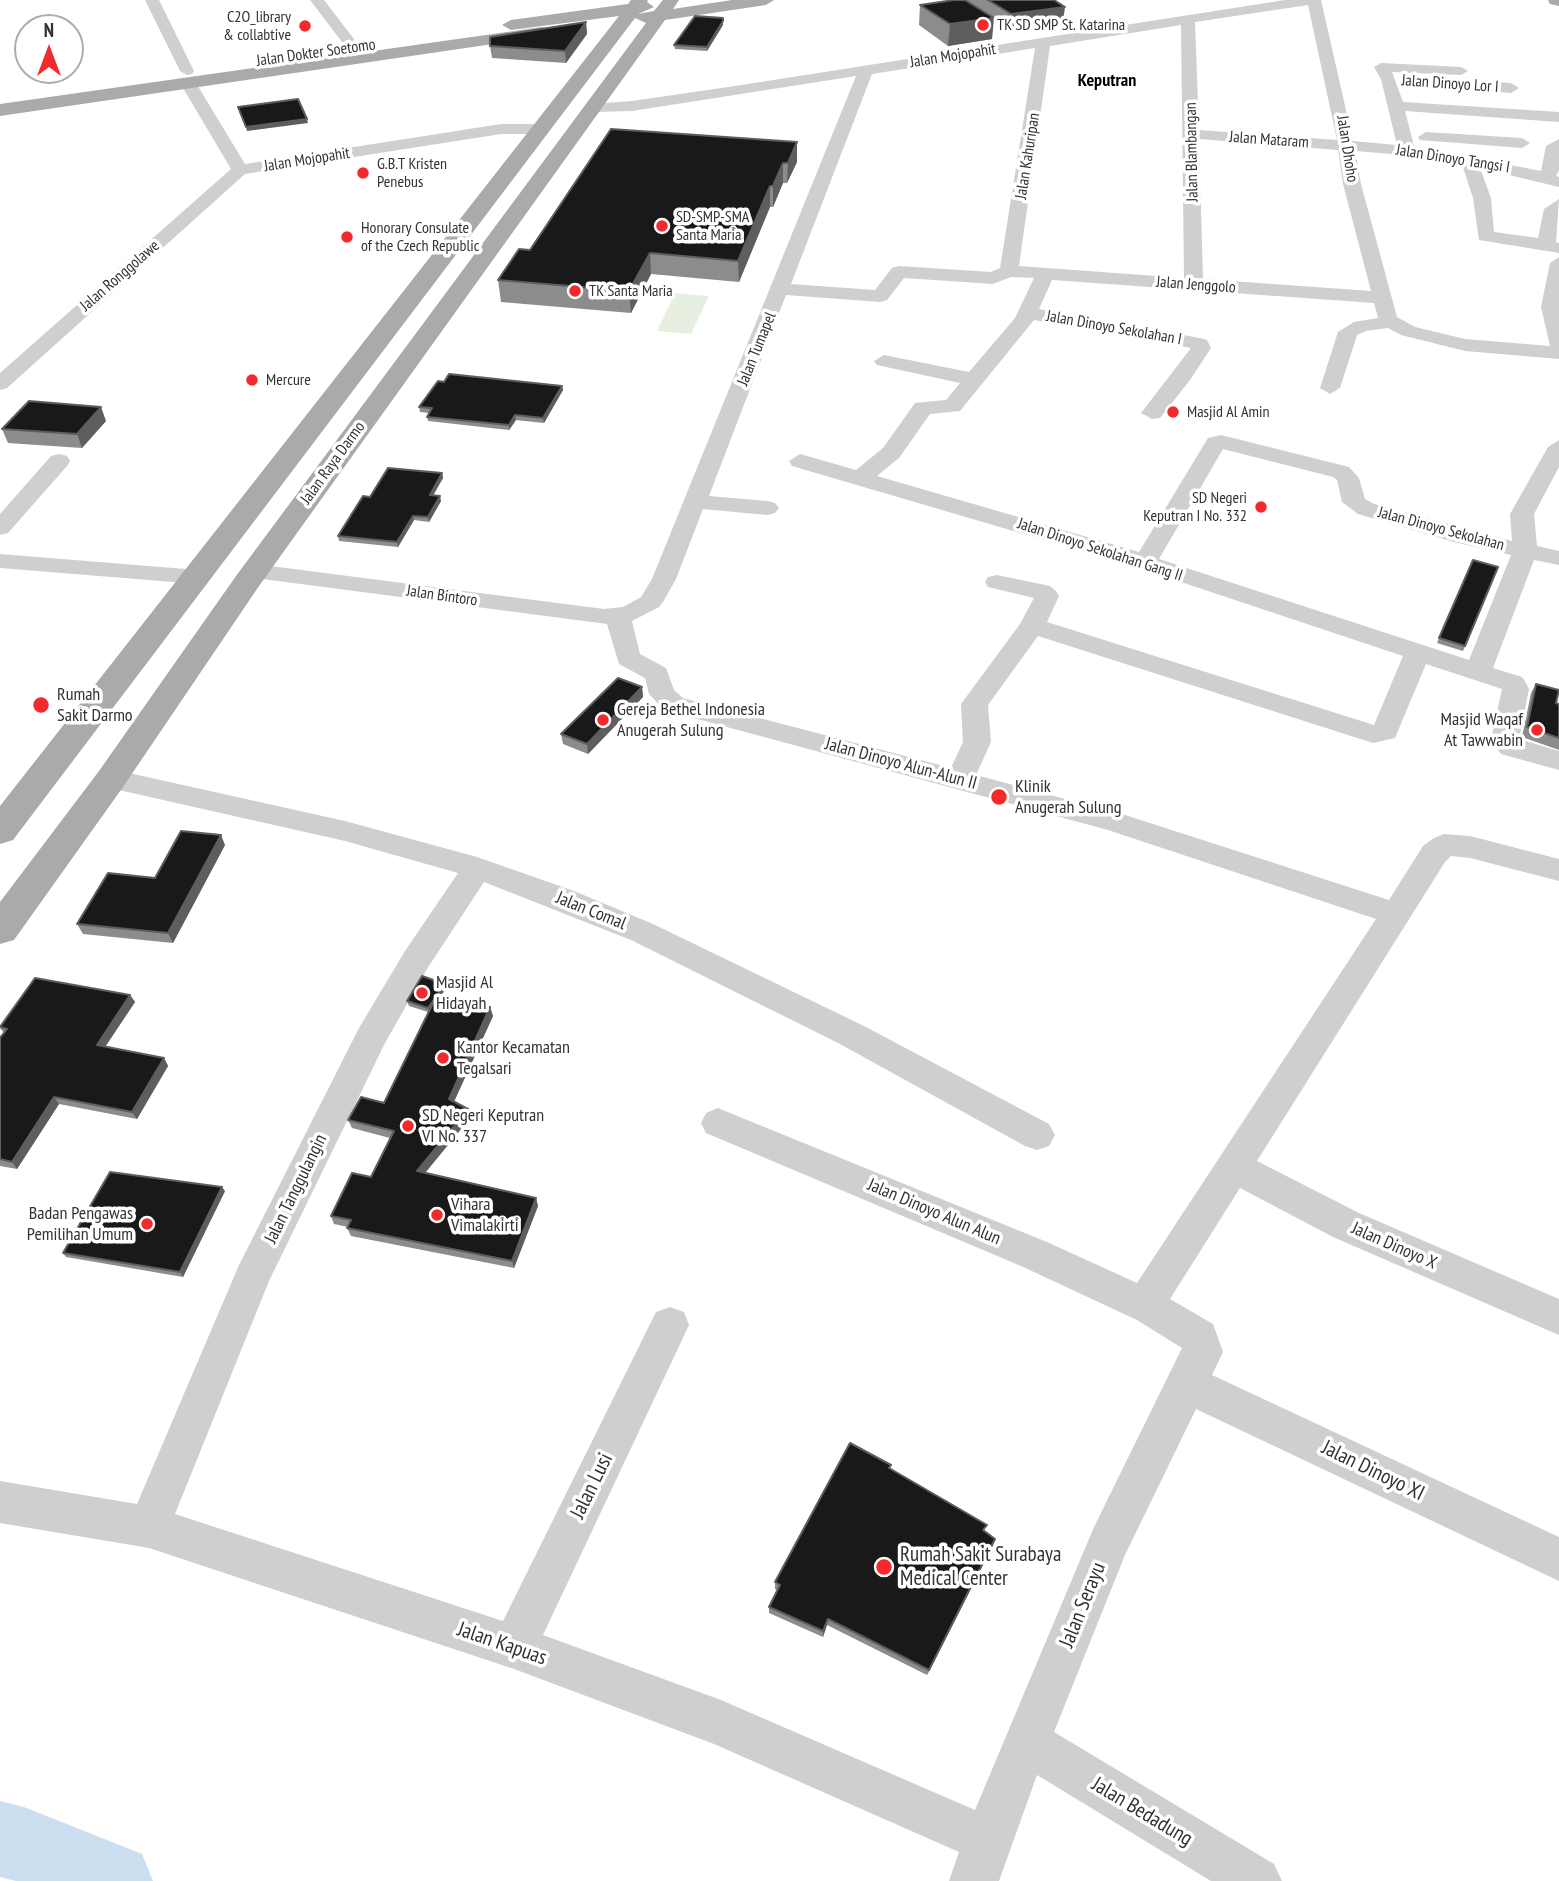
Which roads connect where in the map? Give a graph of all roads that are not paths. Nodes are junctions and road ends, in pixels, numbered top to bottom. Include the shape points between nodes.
1 (152, 0) edge
2 (317, 0) edge
3 (695, 0) edge
4 (766, 0) edge
5 (1313, 0) edge
6 (649, 8) edge
7 (1188, 19) junction
8 (1043, 42) junction
9 (353, 47) junction
10 (866, 71) junction
11 (1461, 71) dead end
12 (188, 77) junction
13 (1387, 78) junction
14 (1511, 88) dead end
15 (1438, 94) dead end
16 (0, 98) edge
17 (1396, 106) junction
18 (595, 107) junction
19 (0, 110) edge
20 (1559, 117) edge
21 (541, 129) junction
22 (1192, 134) junction
23 (1405, 143) junction
24 (1522, 143) dead end
25 (1559, 144) edge
26 (1346, 146) junction
27 (1471, 162) junction
28 (240, 170) junction
29 (1553, 180) edge
30 (1559, 204) edge
31 (1553, 247) edge
32 (1009, 271) junction
33 (1558, 271) edge
34 (1045, 274) junction
35 (1194, 285) junction
36 (781, 289) junction
37 (1382, 298) junction
38 (405, 306) junction
39 (446, 309) junction
40 (1027, 313) junction
41 (1390, 322) junction
42 (386, 330) junction
43 (428, 332) junction
44 (1559, 344) edge
45 (2, 353) edge
46 (1559, 353) edge
47 (884, 361) dead end
48 (6, 378) edge
49 (972, 379) junction
50 (1330, 388) dead end
51 (1152, 413) dead end
52 (1559, 447) edge
53 (59, 461) dead end
54 (800, 461) dead end
55 (861, 478) junction
56 (693, 501) junction
57 (767, 508) dead end
58 (0, 528) edge
59 (1525, 551) junction
60 (1559, 558) edge
61 (0, 561) edge
62 (1145, 562) junction
63 (255, 571) junction
64 (198, 577) junction
65 (996, 582) dead end
66 (623, 616) junction
67 (1032, 626) junction
68 (1408, 649) junction
69 (1478, 672) junction
70 (1559, 761) edge
71 (111, 779) junction
72 (960, 779) junction
73 (0, 831) edge
74 (477, 868) junction
75 (1559, 870) edge
76 (1394, 913) junction
77 (0, 930) edge
78 (718, 1122) dead end
79 (1037, 1135) dead end
80 (1232, 1166) junction
81 (1149, 1307) junction
82 (1559, 1317) edge
83 (670, 1325) dead end
84 (1199, 1337) joint
85 (1186, 1384) junction
86 (0, 1502) edge
87 (149, 1527) junction
88 (1559, 1559) edge
89 (514, 1647) junction
90 (1028, 1743) junction
91 (981, 1860) edge
92 (1257, 1881) edge

1 - 12 street
2 - 9 street
3 - 6 main road
4 - 6 main road
5 - 7 street, Jalan Mojopahit
5 - 26 street, Jalan Dhoho
6 - 9 main road, Jalan Dokter Soetomo
6 - 12 main road, Jalan Dokter Soetomo
6 - 18 main road, Jalan Raya Darmo
6 - 21 main road
7 - 8 street, Jalan Mojopahit
7 - 22 street, Jalan Blambangan
8 - 10 street, Jalan Mojopahit
8 - 32 street, Jalan Kahuripan
9 - 12 main road, Jalan Dokter Soetomo
10 - 18 street, Jalan Mojopahit via 632,106
10 - 36 street, Jalan Tumapel
11 - 13 street
12 - 16 main road, Jalan Dokter Soetomo
12 - 19 main road, Jalan Dokter Soetomo
12 - 28 street
13 - 14 street, Jalan Dinoyo Lor I
13 - 15 street via 1412,91
13 - 17 street
17 - 20 street
17 - 23 street
18 - 39 main road, Jalan Raya Darmo
21 - 28 street, Jalan Mojopahit via 501,129
21 - 38 main road
22 - 26 street, Jalan Mataram
22 - 35 street, Jalan Blambangan
23 - 24 street
23 - 26 street, Jalan Dinoyo Tangsi I
23 - 27 street, Jalan Dinoyo Tangsi I
25 - 29 street via 1555,146
26 - 37 street, Jalan Dhoho
27 - 29 street, Jalan Dinoyo Tangsi I
27 - 31 street via 1482,198 1485,236
28 - 48 street, Jalan Ronggolawe
30 - 31 street via 1553,209
32 - 34 street, Jalan Jenggolo
32 - 36 street, Jalan Jenggolo via 993,278 900,272 880,296
33 - 44 street via 1551,307
34 - 35 street, Jalan Jenggolo
34 - 40 street
35 - 37 street, Jalan Jenggolo
36 - 56 street, Jalan Tumapel
37 - 41 street, Jalan Dhoho
38 - 39 main road via 419,312
38 - 42 main road
39 - 43 main road, Jalan Raya Darmo
40 - 49 street
40 - 51 street, Jalan Dinoyo Sekolahan I via 1200,344 1183,376
41 - 46 street via 1465,345
41 - 50 street via 1348,332
42 - 43 main road via 406,322 422,324
42 - 64 main road
43 - 63 main road, Jalan Raya Darmo
45 - 48 street
47 - 49 street
49 - 55 street via 949,409 923,408 891,453
52 - 59 street via 1522,514
53 - 58 street
54 - 55 street, Jalan Dinoyo Sekolahan Gang II
55 - 62 street, Jalan Dinoyo Sekolahan Gang II
56 - 57 street
56 - 66 street, Jalan Tumapel via 661,588 650,602
59 - 60 street
59 - 62 street, Jalan Dinoyo Sekolahan via 1366,509 1354,502 1348,478 1341,472 1216,443
59 - 69 street
61 - 64 street
62 - 68 street, Jalan Dinoyo Sekolahan Gang II
63 - 66 street, Jalan Bintoro
63 - 71 main road, Jalan Raya Darmo
64 - 73 main road
65 - 67 street via 1046,594
66 - 72 street, Jalan Dinoyo Alun-Alun II via 628,658 657,674 662,694 674,704
67 - 68 street via 1373,734 1385,732
67 - 72 street via 974,704 976,748
68 - 69 street, Jalan Dinoyo Sekolahan Gang II
69 - 70 street, Jalan Dinoyo Sekolahan Gang II via 1513,683 1516,689 1505,740 1511,747
71 - 74 street, Jalan Comal via 345,831
71 - 77 main road, Jalan Raya Darmo
72 - 76 street, Jalan Dinoyo Alun-Alun II via 1115,822
74 - 79 street, Jalan Comal via 642,932 852,1035
74 - 87 street, Jalan Tanggulangin via 365,1049 252,1277
75 - 76 street via 1470,847 1444,845
76 - 80 street
78 - 81 street, Jalan Dinoyo Alun Alun
80 - 81 street via 1149,1300
80 - 82 street, Jalan Dinoyo X via 1346,1225
81 - 84 street, Jalan Dinoyo Alun Alun
83 - 89 street, Jalan Lusi
84 - 85 street, Jalan Serayu via 1203,1352
85 - 88 street, Jalan Dinoyo XI
85 - 90 street, Jalan Serayu via 1109,1542
86 - 87 street, Jalan Kapuas
87 - 89 street, Jalan Kapuas
89 - 91 street, Jalan Kapuas via 721,1723
90 - 91 street, Jalan Serayu
90 - 92 street, Jalan Bedadung

